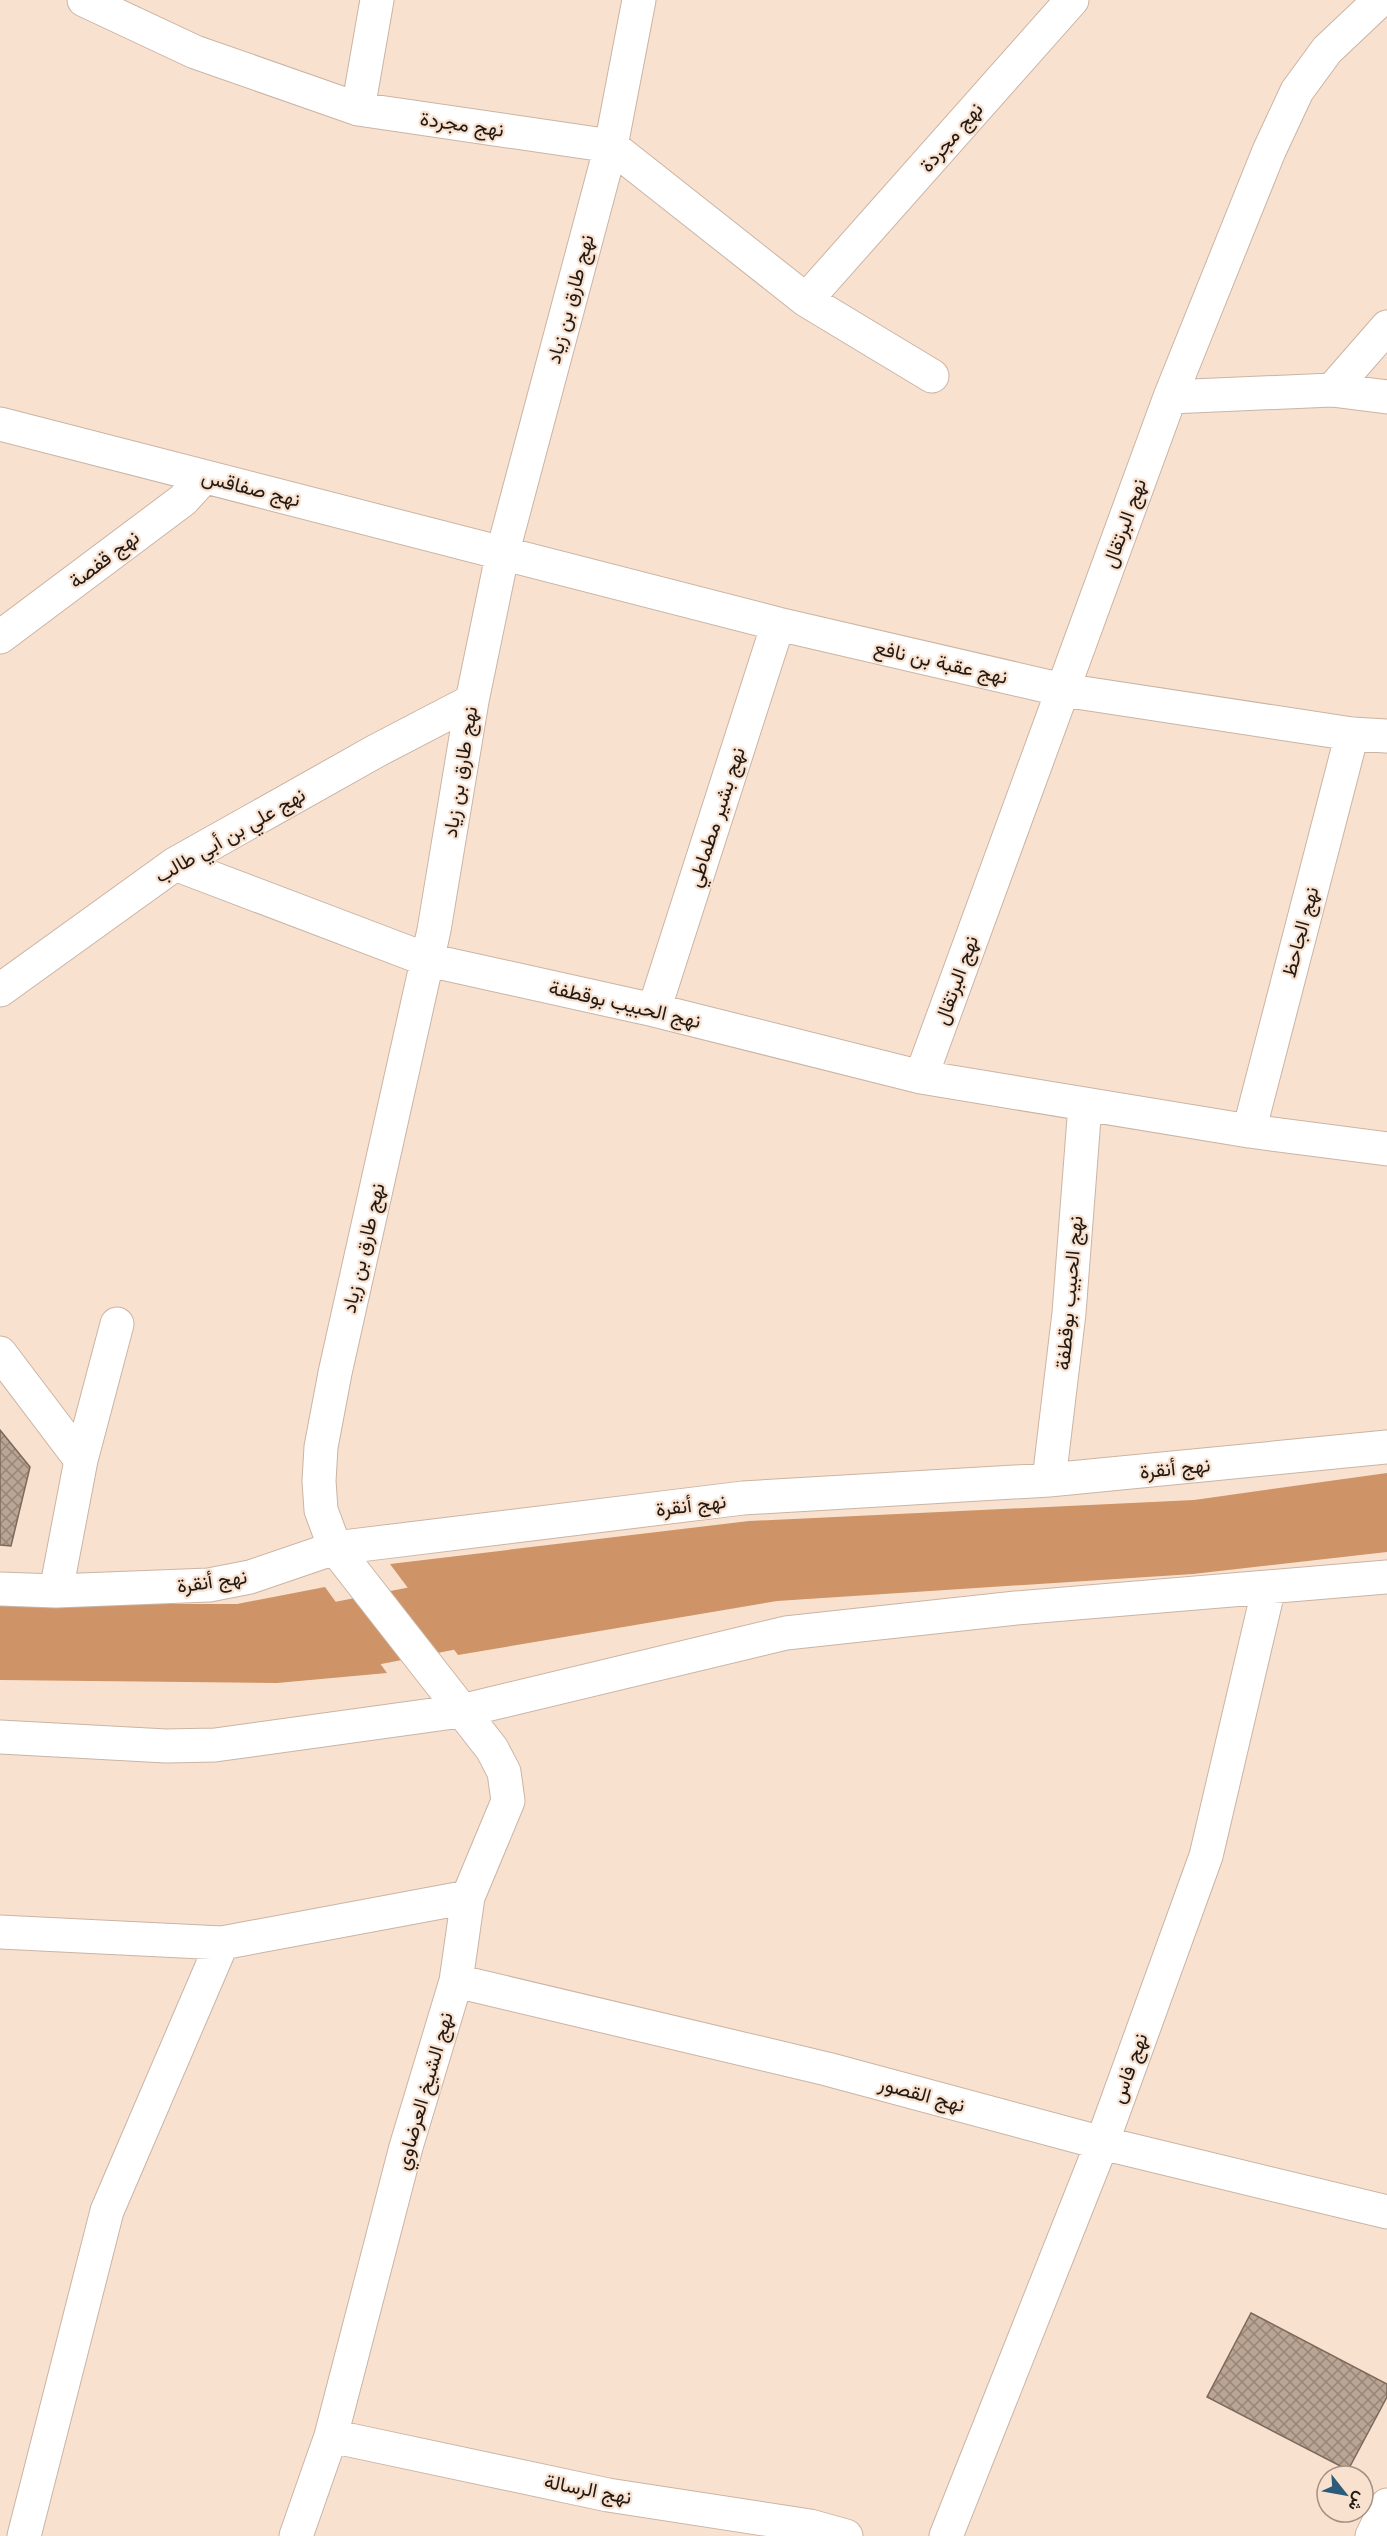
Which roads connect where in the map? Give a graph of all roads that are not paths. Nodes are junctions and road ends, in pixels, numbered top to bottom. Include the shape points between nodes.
1 (84, 0) edge
2 (377, 0) edge
3 (639, 0) edge
4 (1072, 0) edge
5 (1380, 0) edge
6 (358, 110) junction
7 (611, 146) junction
8 (806, 300) junction
9 (1387, 327) edge
10 (932, 376) dead end
11 (1332, 390) junction
12 (1170, 397) junction
13 (1387, 397) edge
14 (0, 424) edge
15 (204, 477) junction
16 (503, 551) junction
17 (778, 624) junction
18 (0, 637) edge
19 (1063, 690) junction
20 (472, 701) junction
21 (1352, 734) junction
22 (1387, 736) edge
23 (175, 864) junction
24 (428, 960) junction
25 (0, 990) edge
26 (654, 1010) junction
27 (921, 1077) junction
28 (1085, 1105) junction
29 (1249, 1131) junction
30 (1387, 1149) edge
31 (117, 1324) dead end
32 (0, 1353) edge
33 (1387, 1447) edge
34 (81, 1460) junction
35 (1049, 1480) junction
36 (335, 1548) junction
37 (1387, 1577) edge
38 (361, 1580) joint
39 (1269, 1587) junction
40 (0, 1589) edge
41 (56, 1591) junction
42 (461, 1711) junction
43 (0, 1737) edge
44 (468, 1897) junction
45 (0, 1932) edge
46 (222, 1943) junction
47 (456, 1980) junction
48 (1102, 2143) junction
49 (1387, 2212) edge
50 (331, 2436) junction
51 (1387, 2505) edge
52 (24, 2536) edge
53 (296, 2536) edge
54 (846, 2536) edge
55 (946, 2536) edge
56 (1372, 2536) edge

1 - 6 street, نهج مجردة via 195,51
2 - 6 street
3 - 7 street, نهج طارق بن زياد
4 - 8 street, نهج مجردة
5 - 12 street, نهج البرتقال via 1327,50 1297,91
6 - 7 street, نهج مجردة
7 - 8 street
7 - 16 street, نهج طارق بن زياد
8 - 10 street
9 - 11 street
11 - 12 street
11 - 13 street
12 - 19 street, نهج البرتقال
14 - 15 street, نهج صفاقس
15 - 16 street, نهج صفاقس
15 - 18 street, نهج قفصة via 183,500
16 - 17 street, نهج عقبة بن نافع
16 - 20 street, نهج طارق بن زياد
17 - 19 street, نهج عقبة بن نافع
17 - 26 street, نهج بشير مطماطي
19 - 21 street, نهج عقبة بن نافع
19 - 27 street, نهج البرتقال
20 - 23 street, نهج علي بن أبي طالب
20 - 24 street, نهج طارق بن زياد
21 - 22 street, نهج عقبة بن نافع
21 - 29 street, نهج الجاحظ
23 - 24 street, نهج الحبيب بوقطفة
23 - 25 street, نهج علي بن أبي طالب
24 - 26 street, نهج الحبيب بوقطفة
24 - 36 street, نهج طارق بن زياد via 321,1447 321,1510
26 - 27 street, نهج الحبيب بوقطفة
27 - 28 street, نهج الحبيب بوقطفة
28 - 29 street, نهج الحبيب بوقطفة
28 - 35 street, نهج الحبيب بوقطفة
29 - 30 street, نهج الحبيب بوقطفة
31 - 34 street
32 - 34 street
33 - 35 street, نهج أنقرة
34 - 41 street
35 - 36 street, نهج أنقرة via 743,1498
36 - 38 street, نهج طارق بن زياد
36 - 41 street, نهج أنقرة via 250,1577 209,1585
37 - 39 street
38 - 42 street, نهج الشيخ العرضاوي
39 - 42 street via 1016,1608 786,1633
39 - 48 street, نهج فاس via 1206,1856
40 - 41 street, نهج أنقرة
42 - 43 street via 214,1745
42 - 44 street, نهج الشيخ العرضاوي via 500,1764 508,1801
44 - 46 street
44 - 47 street, نهج الشيخ العرضاوي
45 - 46 street
46 - 52 street via 106,2211
47 - 48 street, نهج القصور via 827,2069
47 - 50 street, نهج الشيخ العرضاوي via 406,2147
48 - 49 street, نهج القصور
48 - 55 street, نهج فاس
50 - 53 street, نهج الشيخ العرضاوي
50 - 54 street, نهج الرسالة via 608,2495 810,2526
51 - 56 street

